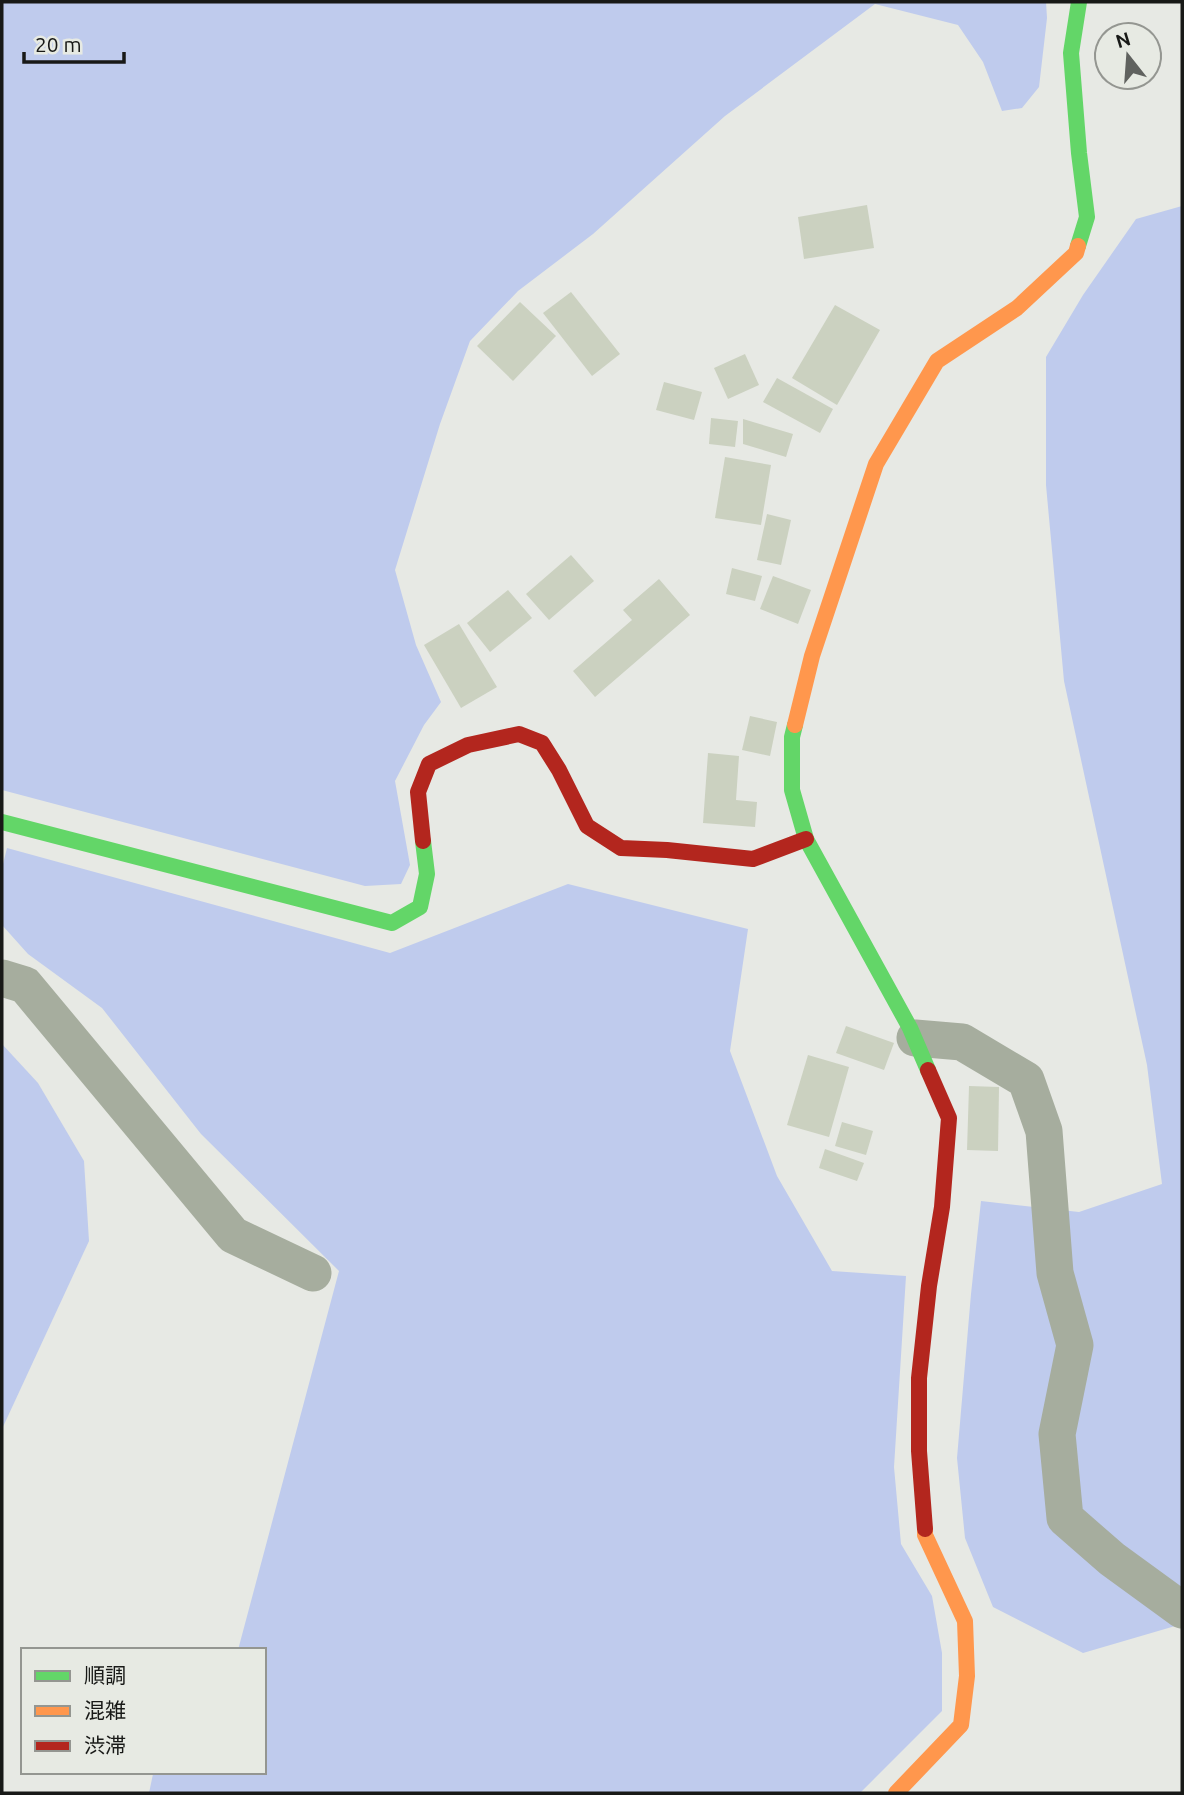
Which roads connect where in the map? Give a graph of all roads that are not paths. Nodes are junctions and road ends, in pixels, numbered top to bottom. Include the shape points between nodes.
1 (1079, 2) edge
2 (2, 822) edge
3 (806, 839) junction
4 (2, 978) edge
5 (915, 1038) junction
6 (313, 1273) dead end
7 (1182, 1610) edge
8 (896, 1793) edge

1 - 3 street via 1071,53 1087,217 1076,253 1017,309 937,361 876,464 812,656 792,737 792,790
2 - 3 street via 392,923 420,907 427,874 418,792 429,764 468,745 519,734 542,743 587,826 621,848 753,859
3 - 5 street
4 - 6 street via 25,985 233,1235
5 - 7 street via 962,1042 1026,1080 1044,1131 1055,1273 1075,1345 1057,1434 1065,1518
5 - 8 street via 950,1118 919,1378 925,1535 965,1621 967,1676 961,1725

